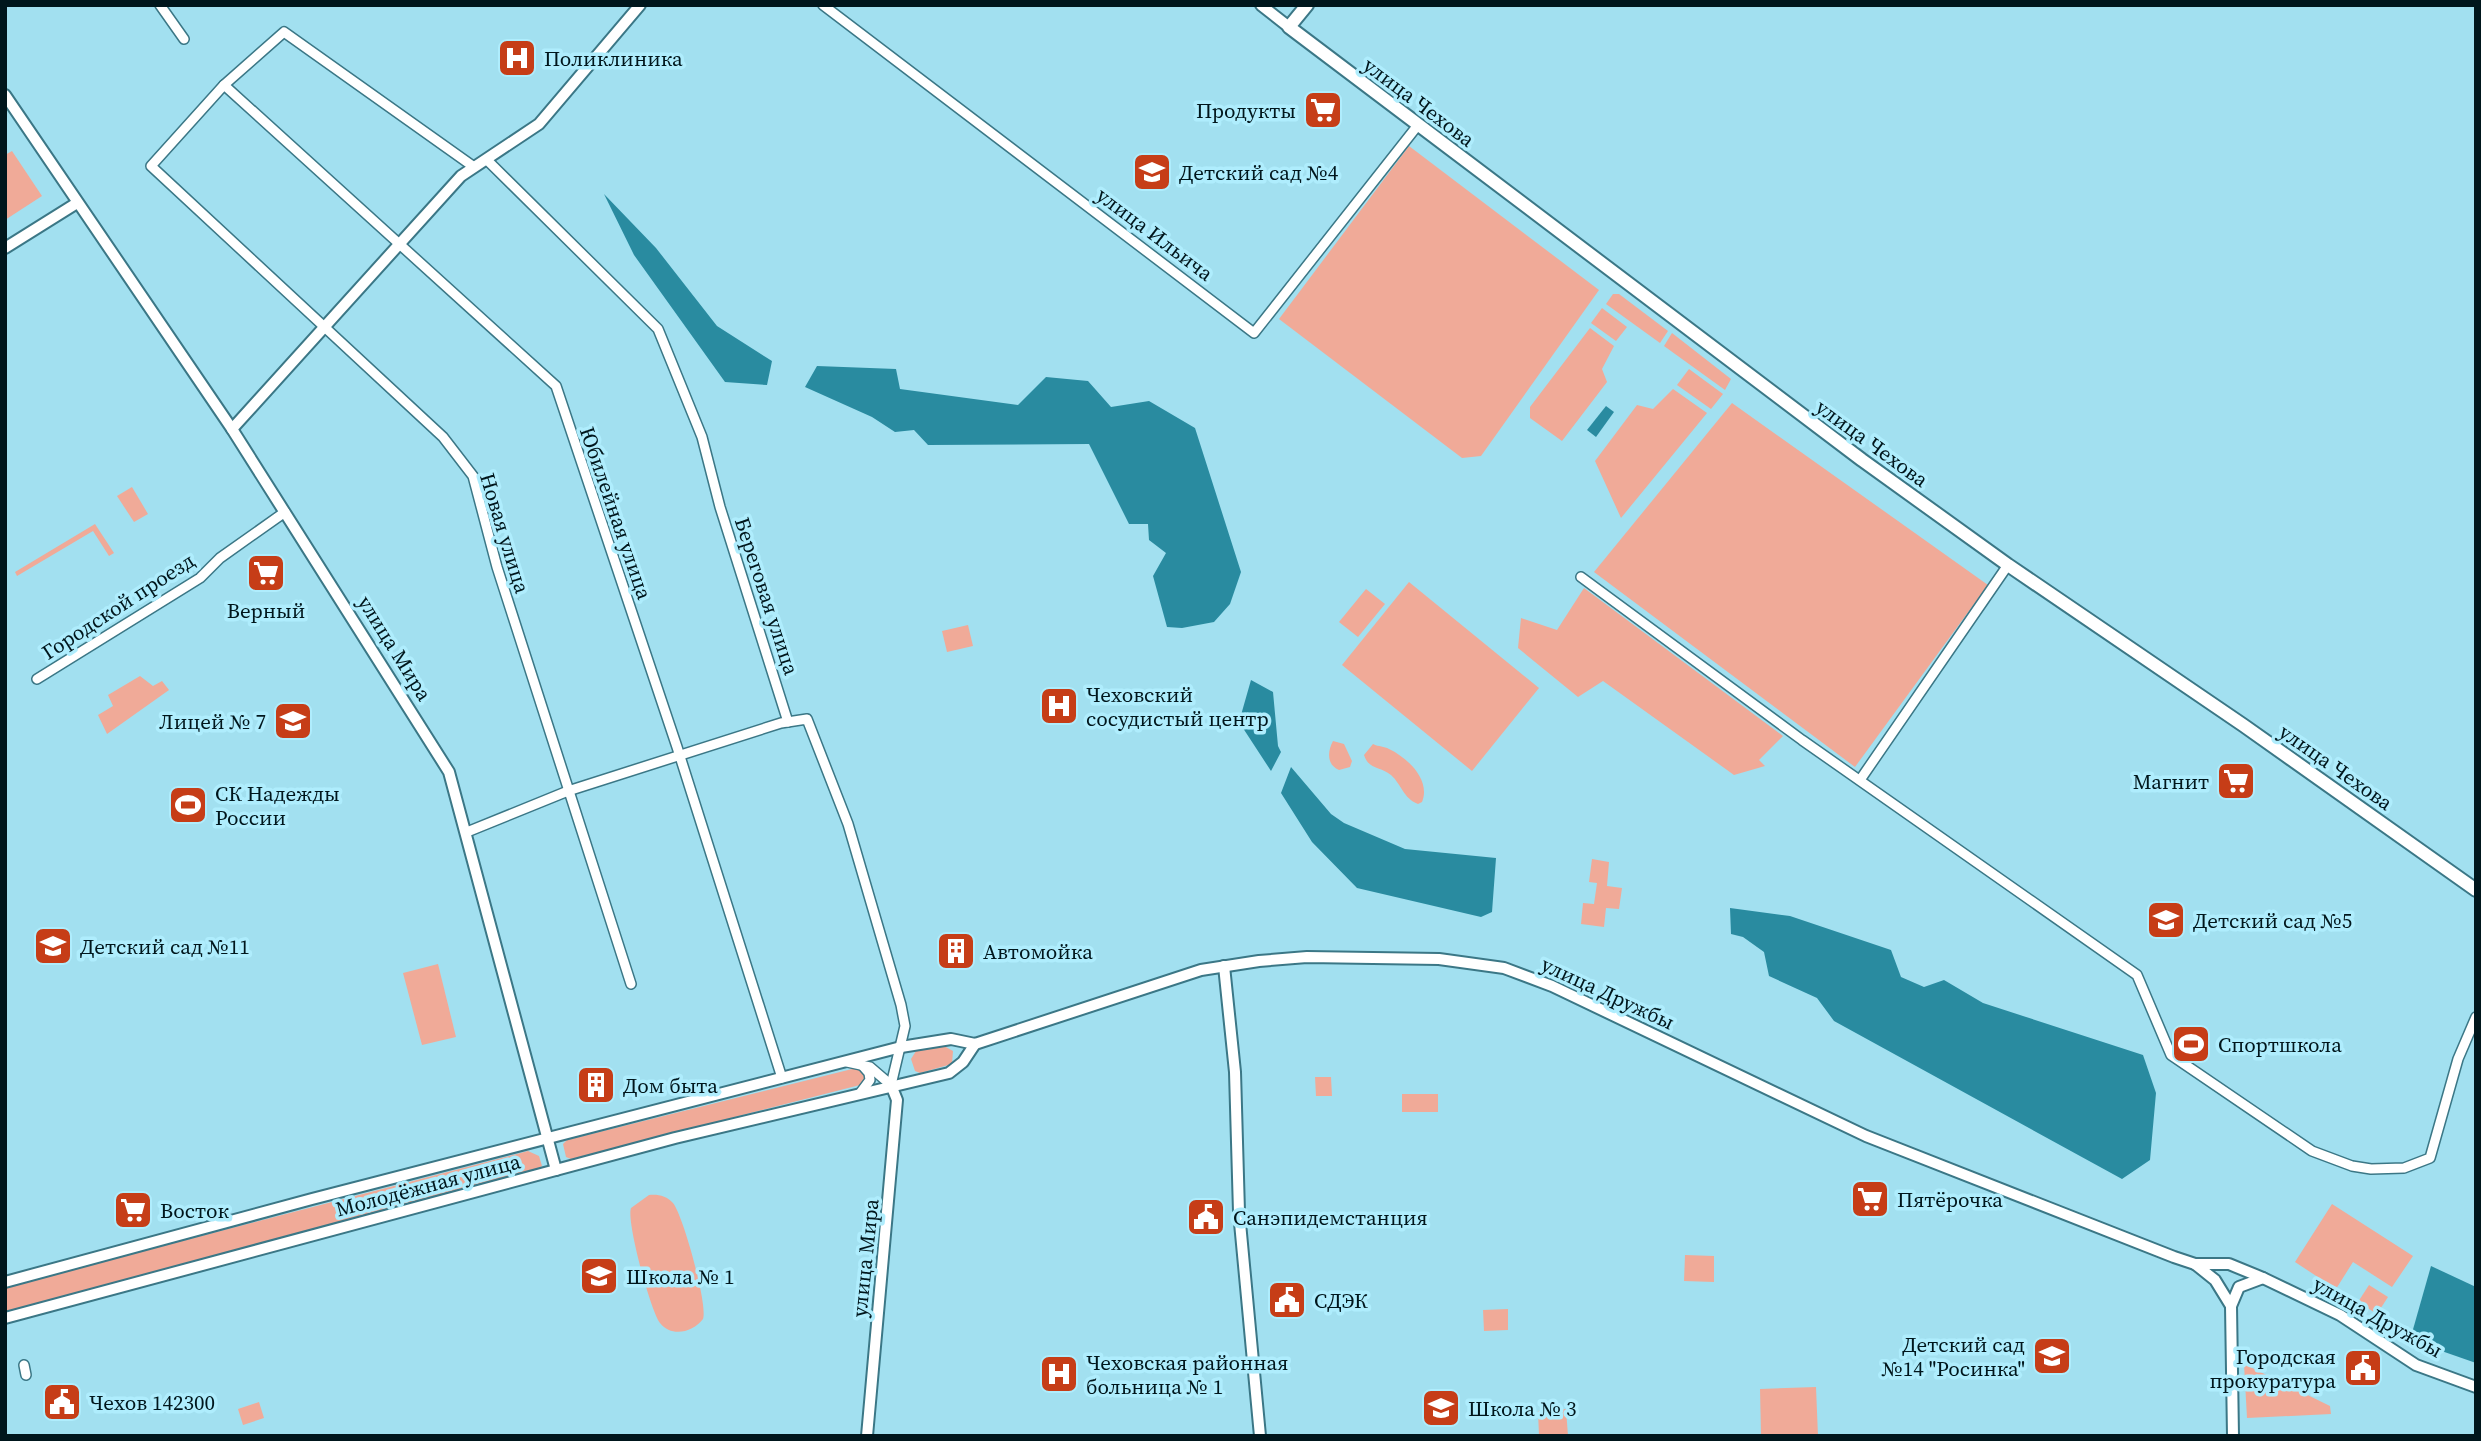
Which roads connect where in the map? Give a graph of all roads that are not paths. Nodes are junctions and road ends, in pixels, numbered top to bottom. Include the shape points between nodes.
1 (160, 5) edge
2 (640, 5) edge
3 (823, 5) edge
4 (1261, 5) edge
5 (1307, 5) edge
6 (1289, 27) junction
7 (184, 39) dead end
8 (224, 85) junction
9 (5, 95) edge
10 (1419, 125) junction
11 (487, 160) junction
12 (474, 167) junction
13 (77, 203) junction
14 (401, 243) junction
15 (5, 248) edge
16 (326, 327) junction
17 (232, 429) junction
18 (285, 512) junction
19 (2008, 565) junction
20 (1581, 577) dead end
21 (37, 680) dead end
22 (788, 722) junction
23 (680, 756) junction
24 (1860, 780) junction
25 (568, 791) junction
26 (467, 832) junction
27 (2476, 890) edge
28 (1224, 966) junction
29 (631, 984) dead end
30 (2476, 1017) edge
31 (975, 1044) junction
32 (901, 1048) junction
33 (846, 1062) junction
34 (858, 1063) junction
35 (782, 1078) junction
36 (891, 1085) junction
37 (861, 1092) junction
38 (548, 1140) junction
39 (556, 1170) junction
40 (2195, 1264) junction
41 (2263, 1278) junction
42 (5, 1282) edge
43 (2231, 1306) junction
44 (5, 1318) edge
45 (2476, 1387) edge
46 (867, 1436) edge
47 (1260, 1436) edge
48 (2233, 1436) edge

1 - 7 street
2 - 11 street via 539,124
3 - 10 street, улица Ильича via 1254,333
4 - 6 street, улица Чехова
5 - 6 main road
6 - 10 main road, улица Чехова
8 - 12 street via 284,32
8 - 14 street, Юбилейная улица
8 - 16 street, Новая улица via 151,166
9 - 13 street, улица Мира
10 - 19 main road, улица Чехова via 1753,379
11 - 12 street
11 - 22 street, Береговая улица via 657,329 702,437
12 - 14 street
13 - 15 street
13 - 17 street, улица Мира
14 - 16 street
14 - 23 street, Юбилейная улица via 556,386
16 - 17 street
16 - 25 street, Новая улица via 443,437 473,476
17 - 18 street, улица Мира
18 - 21 street, Городской проезд via 220,558 200,578
18 - 26 street, улица Мира via 449,772
19 - 24 street
19 - 27 main road, улица Чехова
20 - 24 street
22 - 23 street
22 - 32 street via 807,719 848,824 901,1005 905,1026
23 - 25 street
23 - 35 street, Юбилейная улица
24 - 30 street via 2137,975 2171,1055 2312,1151 2352,1167 2404,1168 2430,1158 2458,1059
25 - 26 street
25 - 29 street, Новая улица
26 - 38 street, улица Мира
28 - 31 street, улица Дружбы
28 - 40 street, улица Дружбы via 1307,957 1439,959 1504,968 1580,998 1918,1159
28 - 47 street via 1235,1072 1239,1212
31 - 32 street, улица Дружбы via 951,1039
31 - 36 street via 949,1073
32 - 33 street, Молодёжная улица
32 - 36 street
33 - 34 street, Молодёжная улица
33 - 35 street, Молодёжная улица
34 - 36 street, Молодёжная улица
34 - 37 street via 870,1080
35 - 38 street, Молодёжная улица
36 - 37 street, Молодёжная улица
36 - 46 street, улица Мира via 897,1100
37 - 39 street, Молодёжная улица
38 - 39 street, улица Мира
38 - 42 street, Молодёжная улица
39 - 44 street, Молодёжная улица
40 - 41 street, улица Дружбы via 2229,1264
40 - 43 street, улица Дружбы via 2215,1280
41 - 43 street via 2239,1287
41 - 45 street, улица Дружбы via 2340,1314 2416,1365
43 - 48 street

